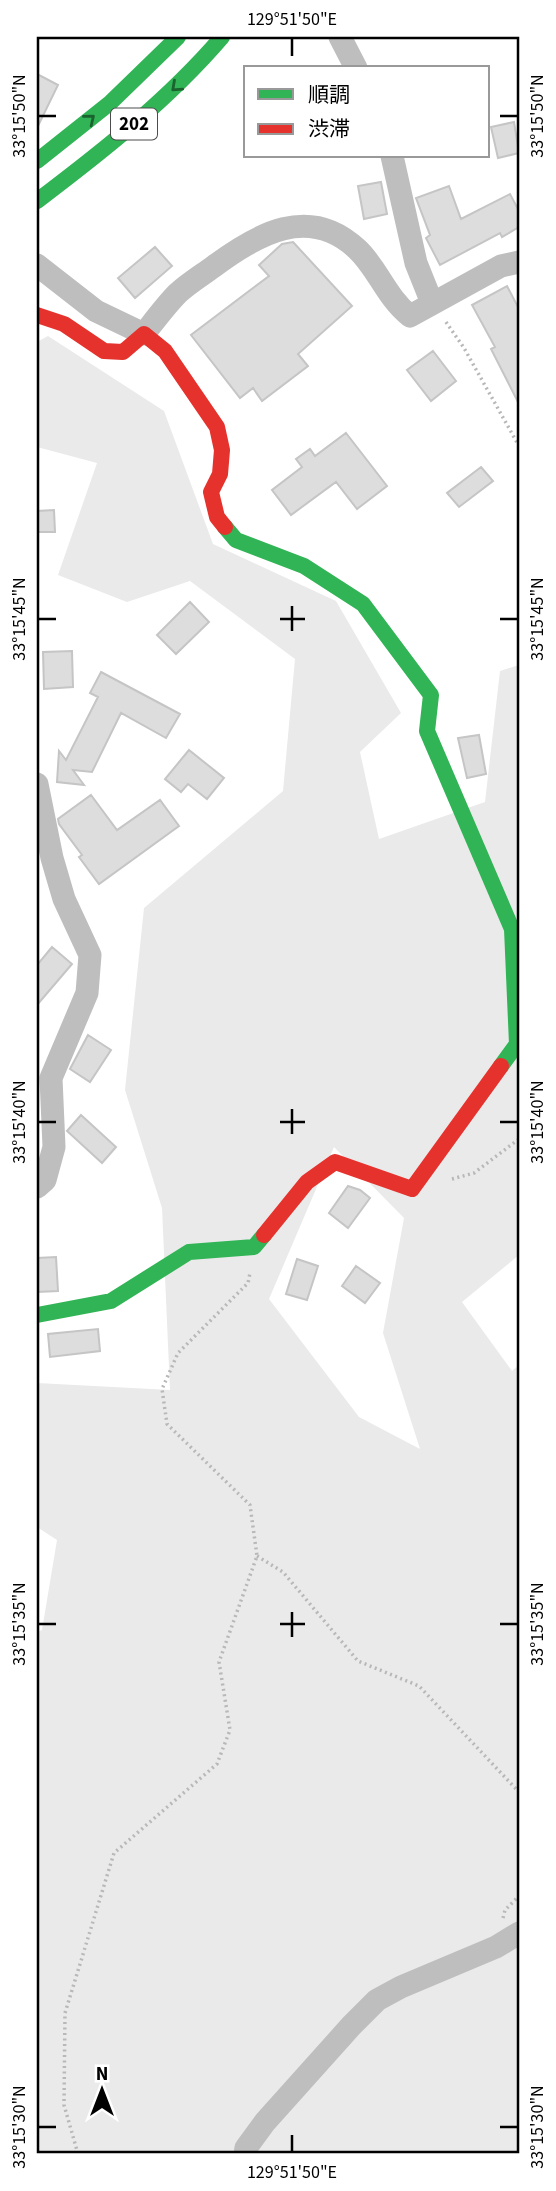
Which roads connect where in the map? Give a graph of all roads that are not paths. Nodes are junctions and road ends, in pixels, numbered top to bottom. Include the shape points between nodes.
1 (178, 37) edge
2 (222, 37) edge
3 (340, 37) edge
4 (355, 66) edge
5 (392, 158) edge
6 (37, 161) edge
7 (37, 201) edge
8 (519, 262) edge
9 (37, 265) edge
10 (432, 303) junction
11 (37, 315) edge
12 (144, 334) junction
13 (37, 784) edge
14 (37, 1187) edge
15 (37, 1315) edge
16 (519, 1933) edge
17 (245, 2154) edge

6 -> 1 main road, 202 via 96,114
2 -> 7 main road, 202 via 193,71 117,140
3 - 4 street
5 - 10 street via 415,263
8 - 10 street via 501,266
9 - 12 street via 96,311
10 - 12 street via 410,316 397,306 358,249 332,231 306,225 274,231 242,245 178,293
11 - 12 main road via 64,324 104,351 123,352
12 - 15 main road via 165,351 217,427 222,450 220,474 211,492 217,517 236,540 304,566 363,604 431,695 427,730 512,929 516,1044 412,1189 335,1162 307,1182 254,1247 189,1252 111,1301
13 - 14 street via 64,899 90,955 87,993 51,1079 54,1147 45,1180
16 - 17 street via 377,2000 265,2122

